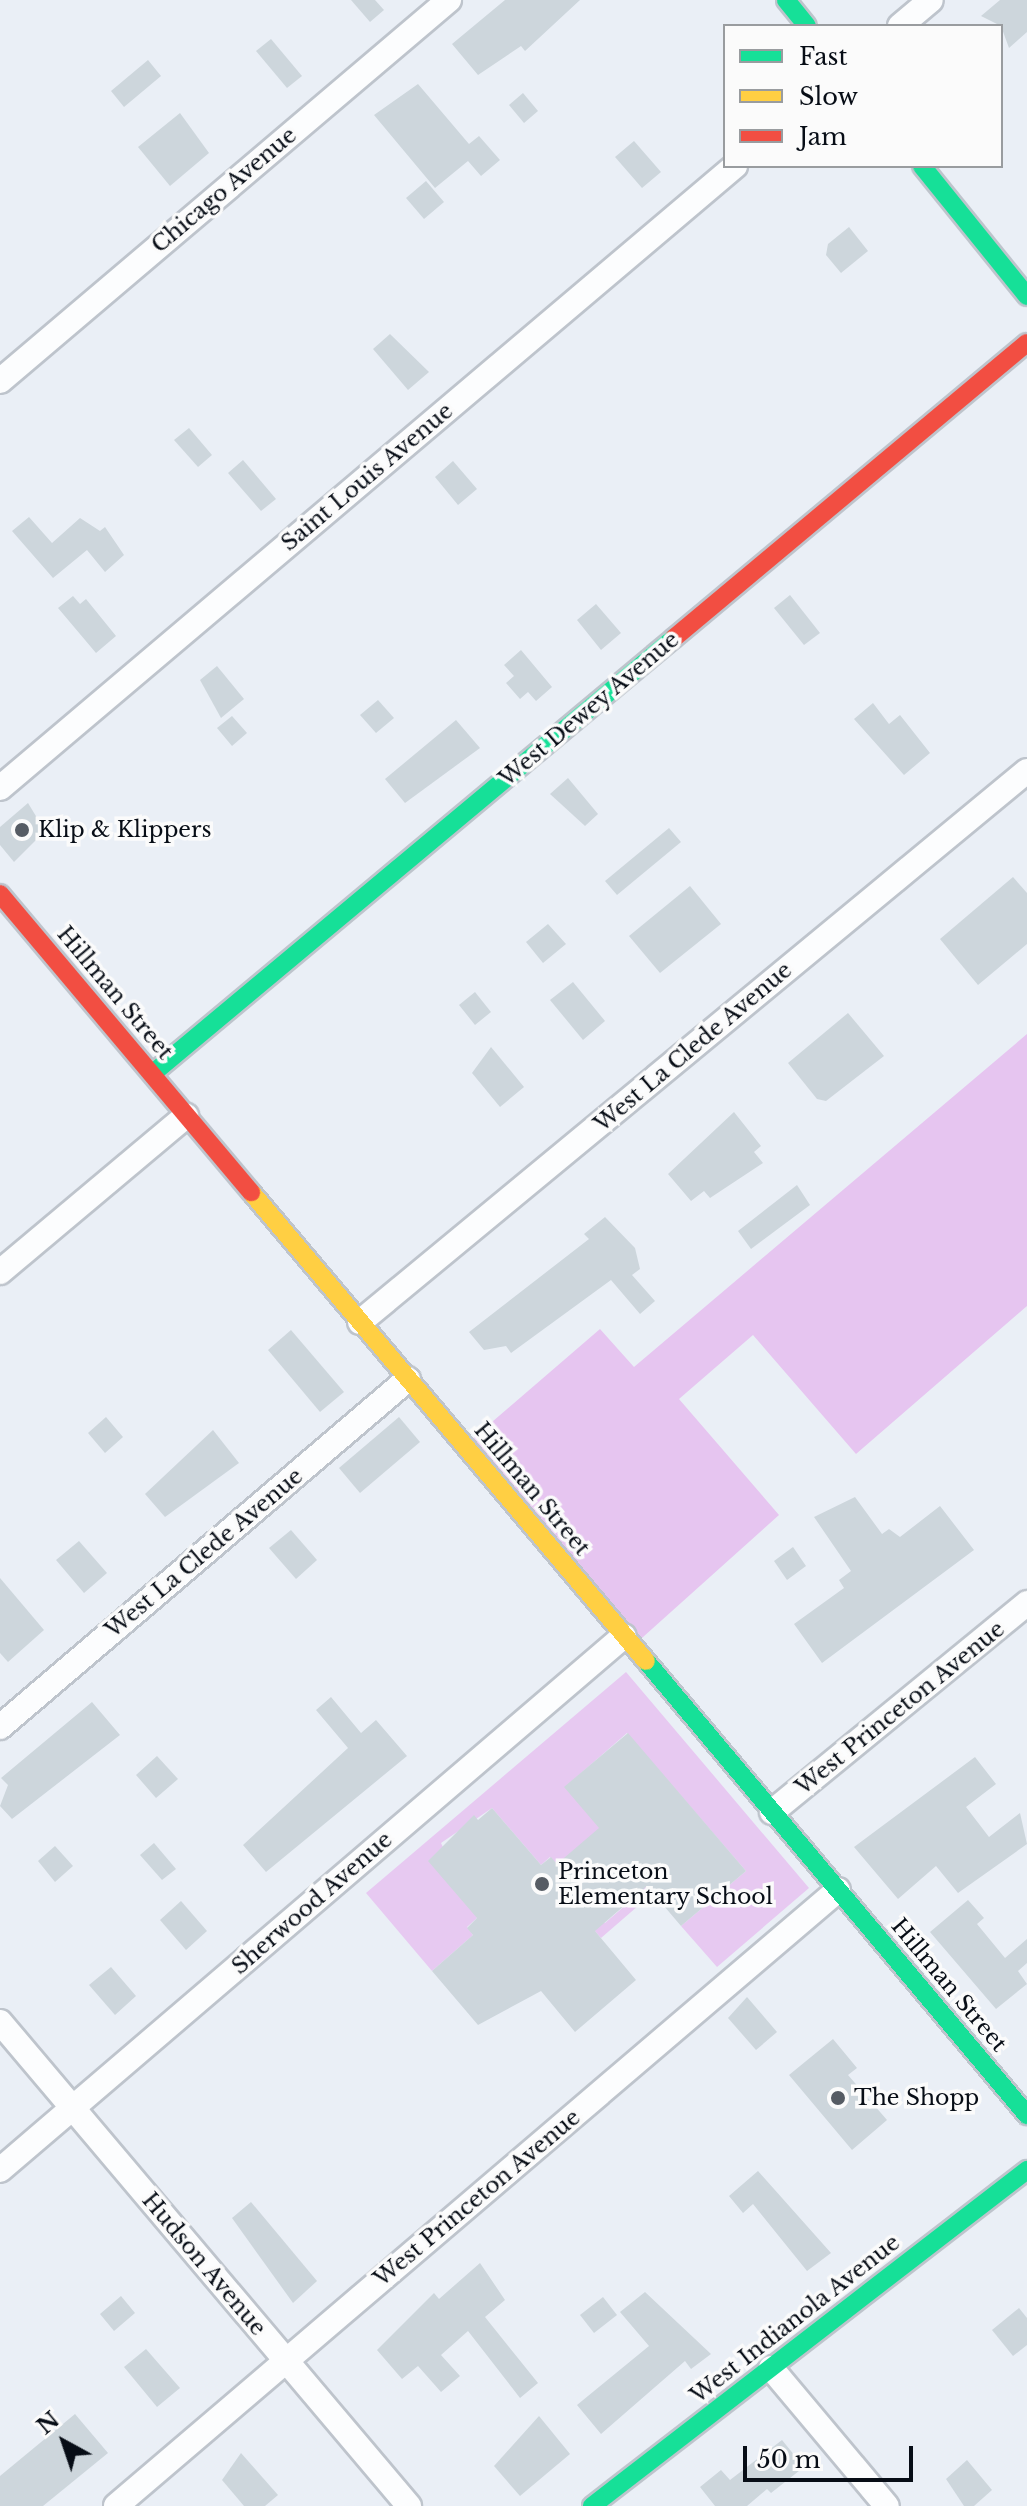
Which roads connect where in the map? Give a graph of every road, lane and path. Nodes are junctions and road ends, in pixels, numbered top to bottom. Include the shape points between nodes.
1 (449, 0) edge
2 (786, 0) edge
3 (931, 0) edge
4 (805, 24) edge
5 (902, 24) edge
6 (733, 168) edge
7 (924, 168) edge
8 (1027, 296) edge
9 (1027, 343) edge
10 (0, 381) edge
11 (1027, 771) edge
12 (0, 788) edge
13 (0, 894) edge
14 (152, 1074) junction
15 (186, 1116) junction
16 (0, 1272) edge
17 (360, 1322) junction
18 (408, 1379) junction
19 (1027, 1603) edge
20 (624, 1636) junction
21 (0, 1727) edge
22 (772, 1812) junction
23 (838, 1890) junction
24 (0, 2022) edge
25 (72, 2108) junction
26 (1027, 2115) edge
27 (0, 2170) edge
28 (1027, 2170) edge
29 (286, 2361) junction
30 (771, 2368) junction
31 (116, 2506) edge
32 (409, 2506) edge
33 (592, 2506) edge
34 (887, 2506) edge

1 - 10 street, Chicago Avenue
2 - 4 street
3 - 5 street
6 - 12 street, Saint Louis Avenue
7 - 8 street
9 - 14 street, West Dewey Avenue
11 - 17 street, West La Clede Avenue
13 - 14 street, Hillman Street
14 - 15 street, Hillman Street
15 - 16 street
15 - 17 street, Hillman Street
17 - 18 street, Hillman Street
18 - 20 street, Hillman Street
18 - 21 street, West La Clede Avenue
19 - 22 street, West Princeton Avenue
20 - 22 street, Hillman Street
20 - 25 street, Sherwood Avenue
22 - 23 street, Hillman Street
23 - 26 street, Hillman Street
23 - 29 street, West Princeton Avenue
24 - 25 street, Hudson Avenue
25 - 27 street, Sherwood Avenue
25 - 29 street, Hudson Avenue
28 - 30 street, West Indianola Avenue
29 - 31 street, West Princeton Avenue
29 - 32 street, Hudson Avenue
30 - 33 street, West Indianola Avenue
30 - 34 street

